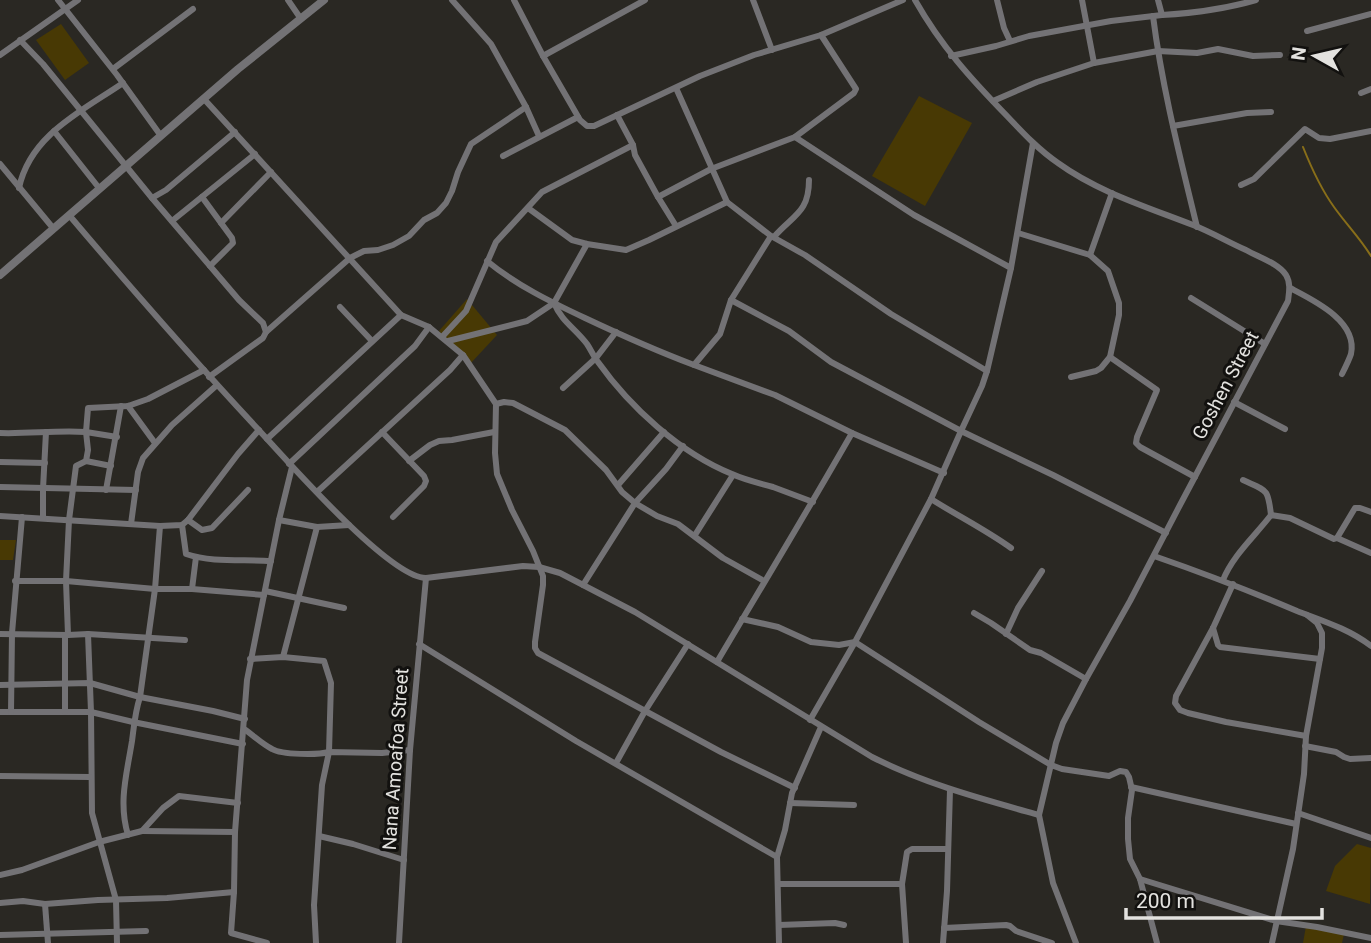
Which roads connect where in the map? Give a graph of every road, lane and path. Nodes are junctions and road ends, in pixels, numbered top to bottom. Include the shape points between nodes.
1 (58, 0) edge
2 (78, 0) edge
3 (288, 0) edge
4 (324, 0) edge
5 (452, 0) edge
6 (514, 0) edge
7 (645, 0) edge
8 (753, 0) edge
9 (903, 0) edge
10 (915, 0) edge
11 (998, 0) edge
12 (1082, 0) edge
13 (1158, 0) edge
14 (1256, 0) edge
15 (65, 9) junction
16 (193, 9) dead end
17 (1162, 15) junction
18 (1371, 15) edge
19 (1153, 16) junction
20 (301, 19) junction
21 (1087, 26) junction
22 (1307, 31) dead end
23 (821, 35) junction
24 (20, 40) junction
25 (1010, 41) junction
26 (772, 50) junction
27 (1158, 51) junction
28 (0, 54) edge
29 (1280, 55) dead end
30 (543, 56) junction
31 (951, 56) junction
32 (1094, 63) junction
33 (113, 69) junction
34 (123, 83) junction
35 (676, 88) junction
36 (1371, 89) edge
37 (1361, 93) dead end
38 (204, 99) junction
39 (993, 101) junction
40 (526, 107) junction
41 (81, 111) junction
42 (1271, 112) dead end
43 (617, 116) junction
44 (578, 117) junction
45 (1173, 126) junction
46 (54, 131) junction
47 (1371, 131) edge
48 (234, 132) junction
49 (161, 136) junction
50 (539, 136) junction
51 (794, 137) junction
52 (1033, 143) junction
53 (633, 145) junction
54 (255, 154) junction
55 (503, 156) dead end
56 (0, 164) edge
57 (125, 167) junction
58 (711, 169) junction
59 (271, 172) junction
60 (809, 180) dead end
61 (1241, 185) dead end
62 (19, 188) junction
63 (99, 188) junction
64 (1112, 193) junction
65 (202, 197) junction
66 (658, 197) junction
67 (152, 198) junction
68 (727, 202) junction
69 (528, 208) junction
70 (69, 215) junction
71 (172, 221) junction
72 (221, 223) junction
73 (676, 226) junction
74 (1197, 227) junction
75 (53, 228) junction
76 (1018, 233) junction
77 (773, 236) junction
78 (587, 244) junction
79 (1090, 254) junction
80 (351, 258) junction
81 (487, 261) junction
82 (210, 266) junction
83 (1011, 268) junction
84 (0, 275) edge
85 (1290, 288) junction
86 (1191, 298) dead end
87 (731, 300) junction
88 (554, 303) junction
89 (340, 307) dead end
90 (401, 315) junction
91 (429, 327) junction
92 (267, 332) junction
93 (616, 332) junction
94 (445, 339) junction
95 (372, 341) junction
96 (1265, 344) junction
97 (463, 355) junction
98 (1110, 357) junction
99 (596, 358) junction
100 (695, 365) junction
101 (204, 370) junction
102 (987, 371) junction
103 (1342, 374) dead end
104 (209, 377) junction
105 (1071, 377) dead end
106 (217, 385) junction
107 (563, 388) dead end
108 (1234, 402) junction
109 (496, 404) junction
110 (124, 405) junction
111 (1285, 429) dead end
112 (259, 430) junction
113 (961, 431) junction
114 (46, 432) junction
115 (86, 432) junction
116 (382, 432) junction
117 (495, 432) junction
118 (664, 432) junction
119 (0, 433) edge
120 (852, 433) junction
121 (117, 437) junction
122 (267, 439) junction
123 (155, 443) junction
124 (682, 446) junction
125 (86, 461) junction
126 (408, 461) junction
127 (0, 462) edge
128 (45, 463) junction
129 (291, 465) junction
130 (111, 466) junction
131 (944, 473) junction
132 (733, 475) junction
133 (1195, 477) junction
134 (1243, 480) dead end
135 (618, 485) junction
136 (0, 487) edge
137 (43, 489) junction
138 (75, 489) junction
139 (106, 490) junction
140 (136, 490) junction
141 (248, 490) dead end
142 (317, 492) junction
143 (931, 499) junction
144 (813, 502) junction
145 (635, 503) junction
146 (1371, 513) edge
147 (1271, 515) junction
148 (0, 516) edge
149 (22, 517) junction
150 (393, 517) dead end
151 (43, 518) junction
152 (69, 520) junction
153 (279, 520) junction
154 (185, 523) junction
155 (131, 524) junction
156 (349, 525) junction
157 (160, 526) junction
158 (317, 527) junction
159 (1166, 533) junction
160 (695, 535) junction
161 (1337, 537) junction
162 (1011, 548) dead end
163 (1371, 552) edge
164 (1154, 556) junction
165 (196, 557) junction
166 (271, 561) junction
167 (539, 568) junction
168 (1042, 571) dead end
169 (426, 578) junction
170 (1223, 580) junction
171 (15, 581) junction
172 (66, 581) junction
173 (764, 581) junction
174 (583, 584) junction
175 (1233, 584) junction
176 (155, 589) junction
177 (192, 589) junction
178 (265, 593) junction
179 (298, 599) junction
180 (344, 608) dead end
181 (974, 613) dead end
182 (1307, 615) junction
183 (742, 619) junction
184 (1213, 628) junction
185 (12, 633) junction
186 (0, 634) edge
187 (88, 634) junction
188 (1006, 634) junction
189 (66, 635) junction
190 (147, 636) junction
191 (185, 640) dead end
192 (855, 642) junction
193 (419, 644) junction
194 (688, 645) junction
195 (1371, 646) edge
196 (283, 657) junction
197 (250, 659) junction
198 (1320, 659) junction
199 (718, 662) junction
200 (1086, 679) junction
201 (64, 683) junction
202 (90, 683) junction
203 (11, 684) junction
204 (0, 685) edge
205 (140, 697) junction
206 (645, 711) junction
207 (0, 712) edge
208 (11, 712) junction
209 (65, 712) junction
210 (91, 712) junction
211 (245, 719) junction
212 (810, 720) junction
213 (133, 722) junction
214 (821, 727) junction
215 (244, 729) junction
216 (1306, 736) junction
217 (243, 744) junction
218 (1305, 746) junction
219 (410, 750) junction
220 (329, 752) junction
221 (1371, 758) edge
222 (616, 763) junction
223 (1051, 765) junction
224 (0, 776) edge
225 (90, 777) junction
226 (1131, 787) junction
227 (795, 788) junction
228 (950, 790) junction
229 (238, 803) junction
230 (790, 803) junction
231 (854, 805) dead end
232 (1298, 813) junction
233 (1039, 815) junction
234 (1296, 824) junction
235 (142, 831) junction
236 (235, 832) junction
237 (128, 835) junction
238 (319, 836) junction
239 (1371, 838) edge
240 (99, 842) junction
241 (948, 849) junction
242 (777, 857) junction
243 (404, 860) junction
244 (0, 875) edge
245 (1140, 879) junction
246 (779, 884) junction
247 (902, 884) junction
248 (234, 892) junction
249 (116, 900) junction
250 (0, 903) edge
251 (45, 904) junction
252 (1276, 921) junction
253 (779, 925) junction
254 (844, 925) dead end
255 (944, 928) junction
256 (117, 931) junction
257 (146, 931) dead end
258 (231, 933) junction
259 (47, 934) junction
260 (0, 935) edge
261 (1371, 938) edge
262 (48, 943) edge
263 (117, 943) edge
264 (228, 943) edge
265 (267, 943) edge
266 (316, 943) edge
267 (399, 943) edge
268 (779, 943) edge
269 (906, 943) edge
270 (943, 943) edge
271 (1052, 943) edge
272 (1076, 943) edge
273 (1157, 943) edge
274 (1272, 943) edge

1 - 15 street
2 - 15 street
3 - 20 street
4 - 20 street
5 - 40 street via 491,44
6 - 30 street
7 - 30 street
8 - 26 street
9 - 23 street
10 - 31 street
11 - 25 street
12 - 21 street
13 - 17 street
14 - 17 street
15 - 24 street
15 - 33 street
16 - 33 street
17 - 19 street
18 - 22 street
19 - 21 street
19 - 27 street
20 - 38 street
21 - 25 street
21 - 32 street
23 - 26 street
23 - 51 street via 856,89
24 - 28 street
24 - 41 street
25 - 31 street
26 - 35 street
27 - 29 street via 1218,49 1253,56
27 - 32 street
27 - 45 street
30 - 44 street
31 - 39 street
32 - 39 street
33 - 34 street
34 - 41 street
34 - 49 street
35 - 43 street
35 - 58 street
36 - 37 street
38 - 48 street
38 - 49 street
39 - 52 street
40 - 50 street
40 - 80 street via 471,144 438,213 393,245
41 - 46 street
41 - 57 street
42 - 45 street
43 - 44 street via 594,126
43 - 53 street
44 - 50 street
45 - 74 street
46 - 62 street via 30,158
46 - 63 street
47 - 61 street via 1329,139 1305,129 1254,179
48 - 54 street
48 - 67 street
49 - 57 street
50 - 55 street
51 - 58 street
51 - 83 street via 914,215
52 - 64 street via 1058,163
52 - 76 street
53 - 66 street
53 - 69 street via 542,192
54 - 59 street
54 - 65 street
56 - 62 street
57 - 63 street
57 - 67 street
58 - 66 street
58 - 68 street
59 - 72 street
59 - 80 street
60 - 77 street via 805,205
62 - 75 street
63 - 70 street
64 - 74 street
64 - 79 street
65 - 71 street
65 - 72 street
66 - 73 street
67 - 71 street
68 - 73 street
68 - 77 street
69 - 78 street via 572,240
69 - 81 street via 496,242
70 - 75 street
70 - 101 street
71 - 82 street
72 - 82 street via 233,243
73 - 78 street via 626,250
74 - 85 street via 1272,263 1286,275
75 - 84 street
76 - 79 street
76 - 83 street
77 - 87 street
77 - 102 street
78 - 88 street
79 - 98 street via 1108,271 1119,303
80 - 90 street
80 - 92 street
81 - 88 street
81 - 94 street via 466,311
82 - 92 street
83 - 102 street
85 - 96 street, Goshen Street
85 - 103 street via 1320,304 1348,333 1351,354
86 - 96 street
87 - 100 street via 720,334
87 - 113 street via 789,331 831,362
88 - 93 street
88 - 94 street via 527,321
88 - 99 street
89 - 95 street
90 - 91 street
90 - 95 street
91 - 94 street
91 - 129 street via 415,346
92 - 104 street
93 - 99 street
93 - 100 street
94 - 97 street
95 - 122 street
96 - 108 street, Goshen Street
97 - 109 street
97 - 116 street
98 - 105 street via 1096,371
98 - 133 street via 1157,390 1136,443
99 - 107 street
99 - 118 street
100 - 120 street via 775,395
101 - 104 street
101 - 110 street via 148,399
102 - 113 street
104 - 106 street
106 - 112 street
106 - 123 street
108 - 111 street
108 - 133 street, Goshen Street
109 - 117 street
109 - 135 street via 513,403 565,430
110 - 115 street via 88,408
110 - 121 street
110 - 123 street
112 - 122 street
112 - 154 street
113 - 131 street
113 - 159 street
114 - 115 street
114 - 119 street
114 - 128 street
115 - 121 street
115 - 125 street
116 - 126 street
116 - 142 street
117 - 126 street via 439,441
117 - 167 street via 497,474
118 - 124 street
118 - 135 street
120 - 131 street
120 - 144 street
121 - 130 street
122 - 129 street
123 - 140 street via 143,458
124 - 132 street
124 - 145 street
125 - 130 street
125 - 138 street via 76,466
126 - 150 street via 426,481
127 - 128 street
128 - 137 street
129 - 142 street
129 - 153 street
130 - 139 street
131 - 143 street
132 - 144 street
132 - 160 street
133 - 159 street, Goshen Street
134 - 147 street via 1269,496
135 - 145 street
136 - 137 street
137 - 138 street
137 - 151 street
138 - 139 street
138 - 152 street
139 - 140 street
140 - 155 street
141 - 154 street via 212,528 202,530
142 - 156 street
143 - 162 street
143 - 192 street
144 - 173 street
145 - 160 street
145 - 174 street
146 - 161 street via 1355,508
147 - 161 street
147 - 170 street
148 - 149 street
149 - 151 street
149 - 171 street
151 - 152 street
152 - 155 street
152 - 172 street
153 - 158 street
153 - 166 street
154 - 157 street
154 - 165 street via 186,554
155 - 157 street
156 - 158 street
156 - 169 street via 407,572
157 - 176 street
158 - 179 street
159 - 164 street, Goshen Street
160 - 173 street via 723,558
161 - 163 street
164 - 170 street
164 - 200 street, Goshen Street
165 - 166 street
165 - 177 street
166 - 178 street
167 - 169 street
167 - 174 street
167 - 206 street via 543,585 535,642 538,653
168 - 188 street
169 - 193 street, Nana Amoafoa Street
170 - 175 street
171 - 172 street
171 - 185 street
172 - 176 street
172 - 189 street
173 - 183 street
174 - 194 street
175 - 182 street
175 - 184 street
176 - 177 street
176 - 190 street
177 - 178 street
178 - 179 street
178 - 197 street
179 - 180 street
179 - 196 street
181 - 188 street
182 - 195 street via 1337,625
182 - 198 street via 1322,633
183 - 192 street via 778,627 811,642
183 - 199 street
184 - 198 street via 1220,647
184 - 216 street via 1176,696 1180,710
185 - 186 street
185 - 189 street
185 - 203 street
187 - 189 street
187 - 190 street
187 - 202 street
188 - 200 street
189 - 201 street
190 - 191 street
190 - 205 street
192 - 212 street
192 - 223 street
193 - 219 street, Nana Amoafoa Street
193 - 222 street
194 - 199 street
194 - 206 street
196 - 197 street
196 - 220 street via 324,661 332,696
197 - 211 street
198 - 216 street
199 - 212 street
200 - 223 street, Goshen Street via 1063,723
201 - 202 street
201 - 203 street
201 - 209 street
202 - 205 street
202 - 210 street
203 - 204 street
203 - 208 street
205 - 211 street
205 - 213 street
206 - 222 street
206 - 227 street
207 - 208 street
208 - 209 street
209 - 210 street
210 - 213 street
210 - 225 street
211 - 215 street
212 - 214 street
213 - 217 street
213 - 237 street via 124,783 123,816
214 - 227 street
214 - 228 street via 887,764
215 - 217 street
215 - 220 street via 279,752
216 - 218 street
217 - 229 street
218 - 221 street via 1350,759
218 - 232 street
219 - 220 street
219 - 243 street, Nana Amoafoa Street
220 - 238 street
222 - 242 street
223 - 226 street via 1109,776 1126,772
223 - 233 street, Goshen Street
224 - 225 street
225 - 240 street
226 - 234 street
226 - 245 street via 1128,839 1130,859
227 - 230 street
228 - 233 street
228 - 241 street
229 - 235 street via 178,796
229 - 236 street
230 - 231 street
230 - 242 street
232 - 234 street
232 - 239 street
233 - 272 street, Goshen Street via 1048,868
234 - 252 street
235 - 236 street
235 - 237 street
236 - 248 street
237 - 240 street
238 - 243 street
238 - 266 street
240 - 244 street
240 - 249 street
241 - 247 street via 908,850
241 - 255 street
242 - 246 street
243 - 267 street, Nana Amoafoa Street
245 - 252 street
245 - 273 street
246 - 247 street
246 - 253 street
247 - 269 street
248 - 249 street
248 - 258 street
249 - 251 street
249 - 256 street
250 - 251 street
251 - 259 street
252 - 261 street
252 - 274 street
253 - 254 street
253 - 268 street
255 - 270 street
255 - 271 street via 1006,925
256 - 257 street
256 - 259 street
256 - 263 street
258 - 264 street
258 - 265 street
259 - 260 street
259 - 262 street

